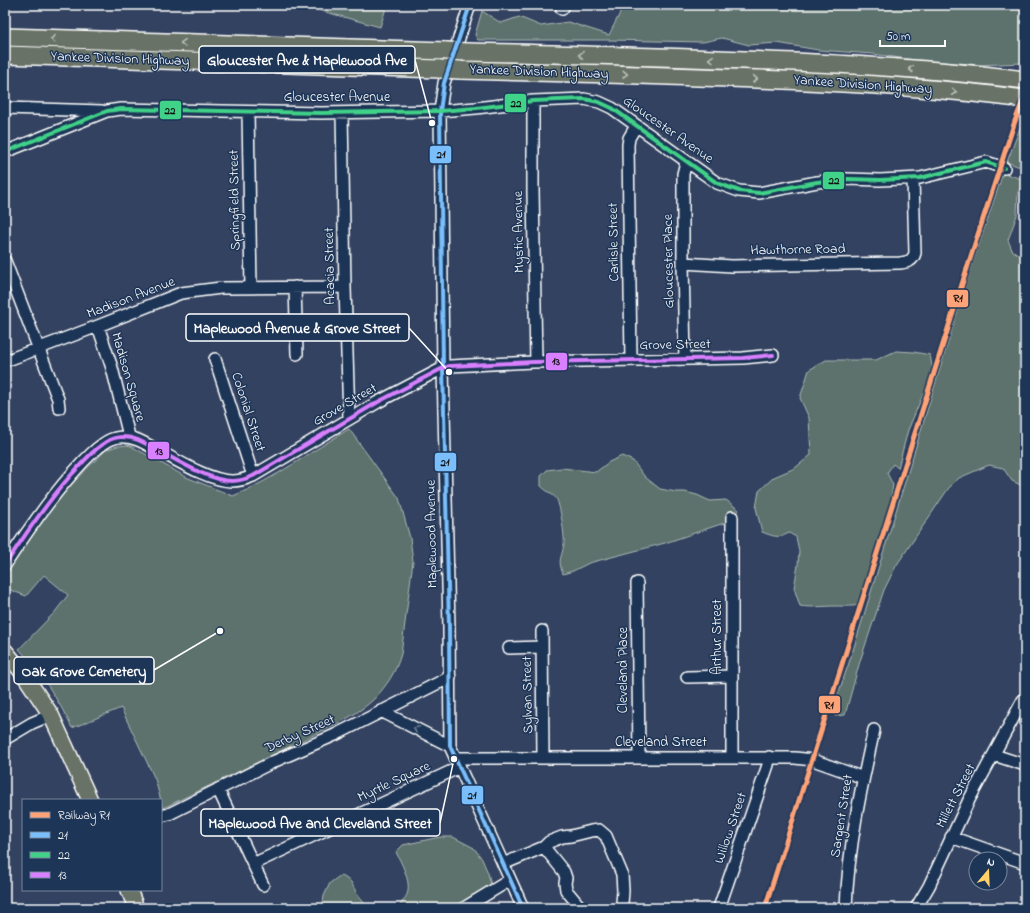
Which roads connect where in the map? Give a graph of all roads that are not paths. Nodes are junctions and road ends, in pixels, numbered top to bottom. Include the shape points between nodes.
1 (470, 5) edge
2 (5, 37) edge
3 (5, 55) edge
4 (1022, 80) edge
5 (1019, 99) edge
6 (533, 101) junction
7 (5, 108) edge
8 (106, 111) junction
9 (440, 111) junction
10 (248, 112) junction
11 (342, 113) junction
12 (636, 126) junction
13 (5, 152) edge
14 (686, 162) junction
15 (1004, 168) dead end
16 (913, 179) junction
17 (5, 261) edge
18 (683, 263) junction
19 (295, 287) junction
20 (345, 287) junction
21 (251, 288) junction
22 (98, 326) junction
23 (39, 348) junction
24 (296, 354) dead end
25 (773, 355) dead end
26 (215, 358) dead end
27 (685, 359) junction
28 (631, 360) junction
29 (5, 361) edge
30 (536, 362) junction
31 (443, 368) junction
32 (59, 408) dead end
33 (349, 419) junction
34 (129, 436) junction
35 (253, 476) junction
36 (732, 516) dead end
37 (5, 565) edge
38 (637, 583) dead end
39 (542, 632) dead end
40 (542, 647) junction
41 (509, 648) dead end
42 (5, 651) edge
43 (732, 676) junction
44 (450, 677) junction
45 (687, 677) dead end
46 (1025, 699) edge
47 (381, 712) junction
48 (51, 715) junction
49 (874, 730) dead end
50 (5, 739) edge
51 (450, 746) junction
52 (994, 755) junction
53 (639, 757) junction
54 (732, 757) junction
55 (769, 757) junction
56 (543, 758) junction
57 (458, 763) junction
58 (1025, 765) edge
59 (864, 776) junction
60 (218, 788) junction
61 (90, 799) edge
62 (162, 816) edge
63 (952, 837) junction
64 (544, 847) junction
65 (1025, 863) edge
66 (253, 864) junction
67 (503, 864) junction
68 (510, 880) junction
69 (263, 885) dead end
70 (129, 891) edge
71 (136, 908) edge
72 (464, 908) edge
73 (523, 908) edge
74 (581, 908) edge
75 (623, 908) edge
76 (719, 908) edge
77 (846, 908) edge
78 (916, 908) edge

1 - 9 street, Maplewood Avenue via 444,83
4 -> 2 highway, Yankee Division Highway, bridge via 914,69 770,61
3 -> 5 highway, Yankee Division Highway, bridge via 800,81 950,91
6 - 9 street, Gloucester Avenue
6 - 12 street, Gloucester Avenue via 594,100 612,108
6 - 30 street, Mystic Avenue
7 - 8 street
8 - 10 street, Gloucester Avenue via 122,109
8 - 13 street, Gloucester Avenue
9 - 11 street, Gloucester Avenue
9 - 31 street, Maplewood Avenue
10 - 11 street, Gloucester Avenue
10 - 21 street, Springfield Street
11 - 20 street, Acacia Street
12 - 14 street, Gloucester Avenue
12 - 28 street, Carlisle Street via 628,145
14 - 16 street, Gloucester Avenue via 717,183 748,193 848,179
14 - 18 street, Gloucester Place via 683,174
15 - 16 street, Gloucester Avenue via 989,163 978,164
16 - 18 street, Hawthorne Road via 915,253 910,261 756,266
17 - 23 street
18 - 27 street, Gloucester Place
19 - 20 street, Madison Avenue
19 - 21 street, Madison Avenue
19 - 24 street
20 - 33 street, Acacia Street
21 - 22 street, Madison Avenue via 220,288 181,293
22 - 23 street, Madison Avenue
22 - 34 street, Madison Square via 112,368
23 - 29 street, Madison Avenue
23 - 32 street
25 - 27 street, Grove Street
26 - 35 street, Colonial Street
27 - 28 street, Grove Street
28 - 30 street, Grove Street
30 - 31 street, Grove Street
31 - 33 street, Grove Street
31 - 44 street, Maplewood Avenue
33 - 35 street, Grove Street
34 - 35 street, Grove Street via 218,479 237,481
34 - 37 street via 118,437 104,443 84,460 32,524
36 - 43 street, Arthur Street
38 - 53 street, Cleveland Place
39 - 40 street, Sylvan Street
40 - 41 street
40 - 56 street, Sylvan Street
42 - 48 main road
43 - 45 street
43 - 54 street, Arthur Street
44 - 47 street, Derby Street
44 - 51 street, Maplewood Avenue
46 - 52 street, Millett Street
51 -> 47 street
47 - 60 street, Derby Street
48 - 50 street
48 - 61 main road
49 - 59 street, Sargent Street
51 - 57 street, Maplewood Avenue
52 - 58 street
52 - 63 street, Millett Street
53 - 54 street, Cleveland Street
53 - 56 street, Cleveland Street
54 - 55 street, Cleveland Street
55 - 59 street, Cleveland Street via 812,760
55 - 76 street, Willow Street via 746,833
56 - 57 street, Cleveland Street
57 - 66 street, Myrtle Square
57 - 67 street, Maplewood Avenue
59 - 77 street, Sargent Street via 848,874
60 - 62 street, Derby Street
60 - 66 street
63 - 65 street
63 - 78 street, Millett Street
64 - 67 street
64 - 74 street via 564,872 566,890
64 - 75 street via 562,837 599,830 606,836 622,874
66 - 69 street
67 - 68 street, Maplewood Avenue
68 - 72 street
68 - 73 street, Maplewood Avenue
70 - 71 main road

